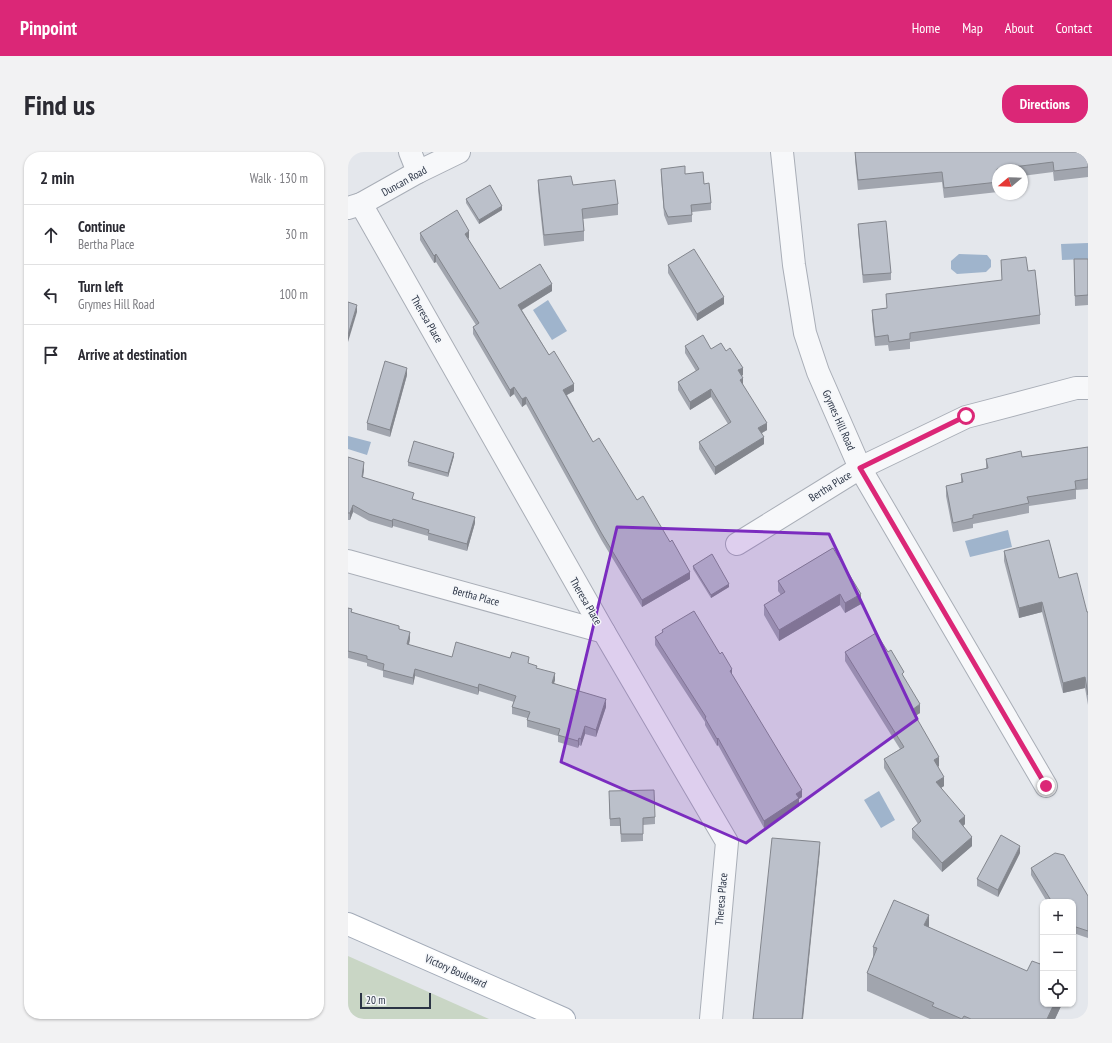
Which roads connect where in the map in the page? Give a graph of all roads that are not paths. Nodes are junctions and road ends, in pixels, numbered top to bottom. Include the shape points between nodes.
1 (410, 152) edge
2 (459, 152) edge
3 (782, 152) edge
4 (418, 172) junction
5 (355, 206) edge
6 (1088, 388) edge
7 (860, 468) junction
8 (737, 544) dead end
9 (348, 561) edge
10 (604, 632) junction
11 (1046, 786) dead end
12 (348, 924) edge
13 (564, 1019) edge
14 (710, 1019) edge

1 - 4 street
2 - 4 street, Duncan Road
3 - 7 street, Grymes Hill Road via 794,265 805,333 818,372
4 - 5 street, Duncan Road
5 - 10 street, Theresa Place
6 - 7 street, Bertha Place via 1076,388 966,416
7 - 8 street, Bertha Place
7 - 11 street, Grymes Hill Road
9 - 10 street, Bertha Place
10 - 14 street, Theresa Place via 727,842
12 - 13 main road, Victory Boulevard

